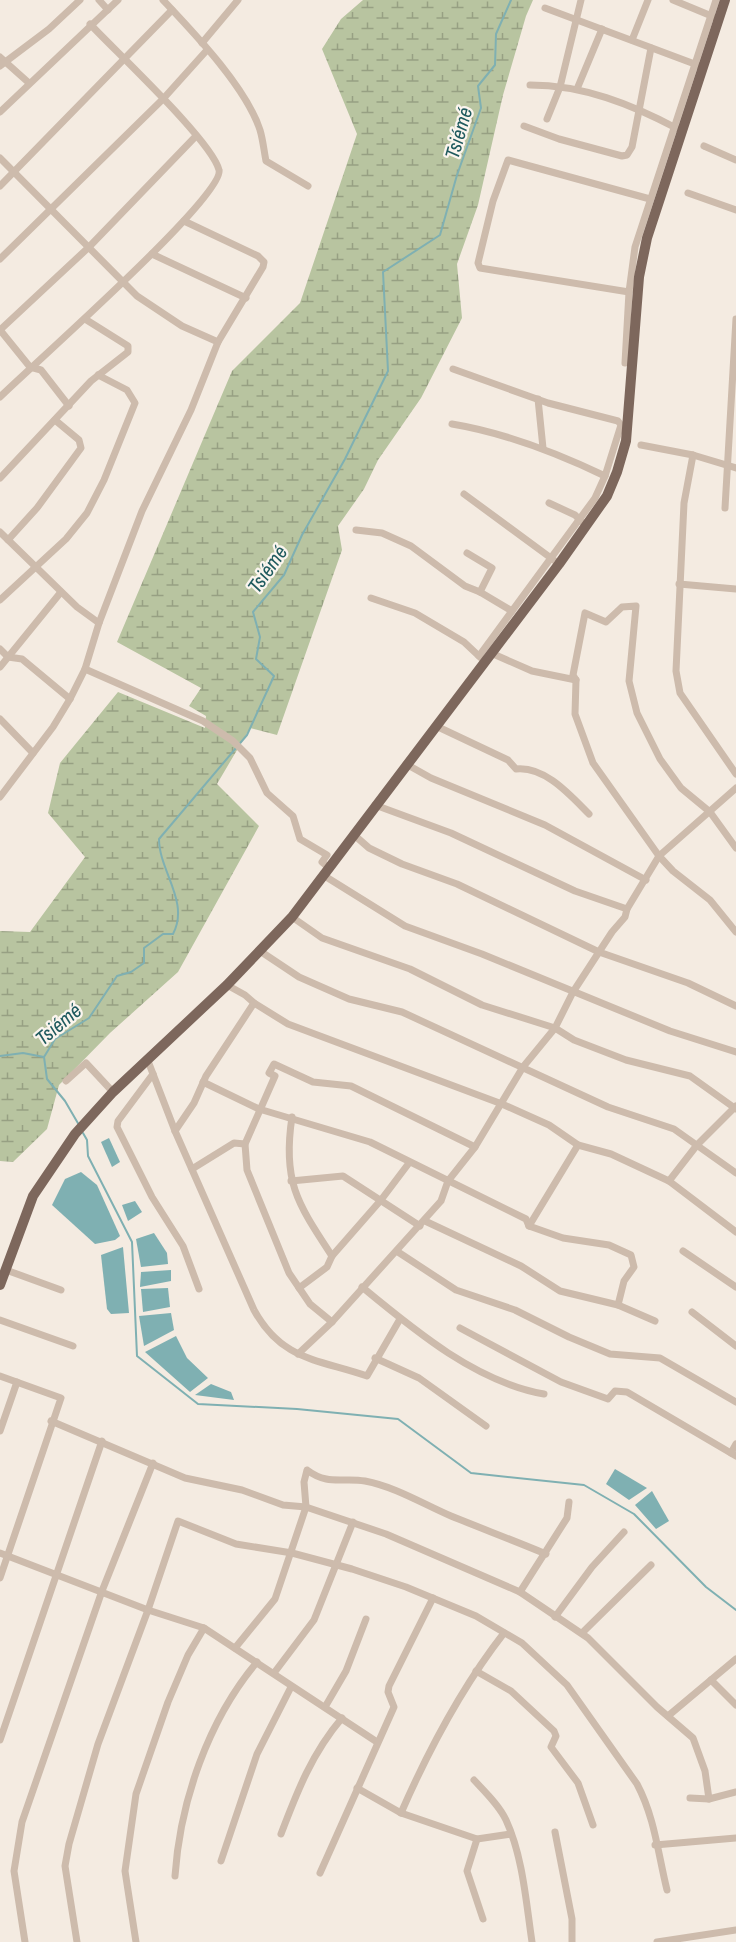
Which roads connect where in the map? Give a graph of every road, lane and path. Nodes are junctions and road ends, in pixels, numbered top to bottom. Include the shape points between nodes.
1 (80, 0) edge
2 (99, 0) edge
3 (118, 0) edge
4 (163, 0) edge
5 (238, 0) edge
6 (581, 0) edge
7 (648, 0) edge
8 (673, 0) edge
9 (716, 0) edge
10 (725, 0) edge
11 (545, 8) dead end
12 (108, 9) junction
13 (172, 10) junction
14 (715, 17) junction
15 (577, 20) junction
16 (90, 24) junction
17 (602, 29) junction
18 (632, 40) junction
19 (202, 43) junction
20 (651, 48) junction
21 (207, 50) junction
22 (125, 61) junction
23 (2, 62) edge
24 (699, 65) junction
25 (29, 83) junction
26 (530, 85) dead end
27 (560, 87) junction
28 (577, 89) junction
29 (163, 99) junction
30 (638, 110) junction
31 (0, 112) edge
32 (547, 119) dead end
33 (524, 126) dead end
34 (679, 129) junction
35 (196, 136) junction
36 (704, 146) dead end
37 (0, 158) edge
38 (736, 160) edge
39 (14, 172) junction
40 (0, 186) edge
41 (308, 186) dead end
42 (688, 193) dead end
43 (650, 199) junction
44 (51, 207) junction
45 (736, 210) edge
46 (184, 221) junction
47 (89, 247) junction
48 (152, 254) junction
49 (0, 259) edge
50 (123, 283) junction
51 (629, 292) junction
52 (246, 298) junction
53 (85, 319) junction
54 (736, 319) edge
55 (0, 330) edge
56 (218, 342) junction
57 (625, 363) dead end
58 (30, 368) junction
59 (453, 369) dead end
60 (98, 375) junction
61 (0, 397) edge
62 (538, 399) junction
63 (69, 406) junction
64 (55, 420) junction
65 (452, 424) dead end
66 (641, 445) dead end
67 (543, 448) junction
68 (693, 455) junction
69 (726, 466) junction
70 (736, 468) edge
71 (605, 476) junction
72 (0, 478) edge
73 (464, 494) dead end
74 (549, 503) dead end
75 (725, 508) dead end
76 (584, 524) junction
77 (356, 530) dead end
78 (0, 532) edge
79 (8, 540) junction
80 (467, 553) dead end
81 (556, 561) junction
82 (37, 566) junction
83 (679, 584) junction
84 (736, 589) edge
85 (61, 592) junction
86 (480, 592) junction
87 (371, 598) dead end
88 (0, 600) edge
89 (512, 611) junction
90 (99, 623) junction
91 (0, 649) edge
92 (8, 657) junction
93 (485, 657) junction
94 (0, 667) edge
95 (85, 669) junction
96 (576, 680) junction
97 (70, 699) junction
98 (0, 719) edge
99 (436, 726) junction
100 (33, 753) junction
101 (406, 764) junction
102 (736, 774) edge
103 (736, 788) edge
104 (1, 792) edge
105 (375, 805) junction
106 (710, 812) junction
107 (589, 814) dead end
108 (353, 834) junction
109 (736, 848) edge
110 (659, 856) junction
111 (325, 871) junction
112 (646, 880) junction
113 (627, 909) junction
114 (292, 917) junction
115 (736, 932) edge
116 (260, 951) junction
117 (599, 952) junction
118 (227, 985) junction
119 (573, 992) junction
120 (254, 1004) junction
121 (736, 1006) edge
122 (555, 1028) junction
123 (736, 1052) edge
124 (148, 1060) junction
125 (523, 1067) junction
126 (153, 1074) junction
127 (66, 1081) dead end
128 (203, 1082) junction
129 (113, 1092) junction
130 (502, 1104) junction
131 (259, 1108) junction
132 (736, 1108) edge
133 (292, 1117) junction
134 (175, 1131) junction
135 (245, 1144) junction
136 (578, 1145) junction
137 (697, 1145) junction
138 (475, 1147) junction
139 (409, 1163) junction
140 (192, 1169) junction
141 (736, 1173) edge
142 (291, 1181) junction
143 (448, 1181) junction
144 (669, 1181) junction
145 (381, 1200) junction
146 (422, 1223) junction
147 (529, 1226) junction
148 (736, 1232) edge
149 (683, 1251) dead end
150 (398, 1252) junction
151 (333, 1256) junction
152 (6, 1270) junction
153 (0, 1285) edge
154 (362, 1287) junction
155 (736, 1287) edge
156 (299, 1288) junction
157 (199, 1289) dead end
158 (61, 1290) dead end
159 (618, 1305) junction
160 (692, 1312) dead end
161 (400, 1319) junction
162 (0, 1320) edge
163 (655, 1321) dead end
164 (332, 1322) junction
165 (460, 1328) dead end
166 (73, 1346) dead end
167 (736, 1346) edge
168 (298, 1354) junction
169 (375, 1358) junction
170 (0, 1376) edge
171 (17, 1382) junction
172 (544, 1394) dead end
173 (736, 1402) edge
174 (51, 1421) junction
175 (486, 1426) dead end
176 (0, 1431) edge
177 (102, 1441) junction
178 (736, 1444) edge
179 (733, 1454) edge
180 (153, 1463) junction
181 (569, 1502) dead end
182 (306, 1507) junction
183 (353, 1522) junction
184 (624, 1532) dead end
185 (292, 1553) junction
186 (3, 1554) edge
187 (546, 1554) junction
188 (335, 1564) junction
189 (651, 1565) dead end
190 (56, 1573) junction
191 (0, 1578) edge
192 (102, 1591) junction
193 (520, 1592) junction
194 (433, 1598) junction
195 (148, 1610) junction
196 (555, 1617) junction
197 (366, 1619) dead end
198 (204, 1628) junction
199 (504, 1633) junction
200 (582, 1633) junction
201 (235, 1648) junction
202 (736, 1659) edge
203 (256, 1662) junction
204 (476, 1671) junction
205 (274, 1673) junction
206 (711, 1680) junction
207 (291, 1687) junction
208 (736, 1705) edge
209 (325, 1707) junction
210 (668, 1716) junction
211 (342, 1719) junction
212 (0, 1740) edge
213 (377, 1742) junction
214 (474, 1780) dead end
215 (357, 1788) junction
216 (736, 1792) edge
217 (690, 1798) dead end
218 (709, 1799) junction
219 (401, 1813) junction
220 (593, 1825) dead end
221 (555, 1832) dead end
222 (281, 1834) dead end
223 (511, 1834) junction
224 (736, 1838) edge
225 (477, 1839) junction
226 (655, 1845) junction
227 (221, 1861) dead end
228 (320, 1873) dead end
229 (176, 1876) dead end
230 (668, 1890) dead end
231 (483, 1919) dead end
232 (736, 1930) edge
233 (25, 1942) edge
234 (77, 1942) edge
235 (136, 1942) edge
236 (532, 1942) edge
237 (572, 1942) edge
238 (657, 1942) edge

1 - 23 street via 49,29
2 - 12 street
3 - 12 street
4 - 13 street
5 - 19 street
6 - 15 street
7 - 18 street
8 - 14 street
9 - 14 street
10 - 14 main road
11 - 15 street
12 - 16 street
13 - 19 street
13 - 22 street
14 - 24 main road
15 - 17 street
15 - 27 street
16 - 22 street
16 - 25 street
17 - 18 street
17 - 28 street
18 - 20 street
19 - 21 street
20 - 24 street
20 - 30 street
21 - 29 street
21 - 41 street via 250,107 260,130 266,162
22 - 29 street
22 - 39 street
23 - 25 street
24 - 34 main road
25 - 31 street
26 - 27 street
27 - 28 street
27 - 32 street
28 - 30 street
29 - 35 street
29 - 44 street
30 - 33 street via 630,151 622,156
30 - 34 street
34 - 43 street
34 - 76 main road via 639,277 626,441 614,480
35 - 46 street via 217,164 220,176
35 - 47 street
36 - 38 street
37 - 39 street
39 - 40 street
39 - 44 street
42 - 45 street
43 - 51 street via 635,247
43 - 51 street via 507,160 478,263 480,268
44 - 47 street
44 - 49 street
46 - 48 street
46 - 52 street via 261,259 263,267
47 - 50 street
47 - 55 street
48 - 50 street
48 - 52 street
50 - 53 street
50 - 56 street via 158,312
51 - 57 street
52 - 56 street
53 - 58 street
53 - 60 street via 129,349
54 - 69 street
55 - 58 street
56 - 90 street via 191,410 142,511
58 - 61 street
58 - 63 street via 41,370
59 - 62 street
60 - 63 street
60 - 82 street via 127,390 135,403 87,513 77,528
62 - 67 street
62 - 71 street via 620,422
63 - 64 street
64 - 72 street
64 - 79 street via 79,440 81,448
65 - 67 street via 487,430
66 - 68 street
67 - 71 street
68 - 69 street
68 - 83 street via 684,503
69 - 70 street
69 - 75 street
71 - 76 street
73 - 81 street
74 - 76 street
76 - 81 main road
77 - 86 street via 382,532 411,546 465,586
78 - 79 street
79 - 82 street
80 - 86 street via 492,568
81 - 89 street
81 - 93 main road
82 - 85 street
82 - 88 street
83 - 84 street
83 - 102 street via 676,671 680,693
85 - 90 street
85 - 92 street
86 - 89 street
87 - 93 street via 415,613
89 - 93 street
90 - 95 street
91 - 92 street
92 - 94 street
92 - 97 street via 22,659
93 - 96 street
93 - 99 main road
95 - 97 street
95 - 111 street via 203,721 233,741 250,758 267,793 293,816 300,839 327,855 322,862
96 - 106 street via 573,675 585,613 606,622 622,607 636,606 629,681 637,713 660,759 681,788
96 - 110 street via 575,714 593,763
97 - 100 street
98 - 100 street
99 - 101 main road
99 - 107 street via 508,760 516,769 528,768 551,780
100 - 104 street
101 - 105 main road
101 - 112 street via 545,825
103 - 106 street
105 - 108 main road
105 - 113 street via 451,833 575,891
106 - 109 street
106 - 110 street
108 - 111 main road
108 - 117 street via 369,848 402,864 457,884
110 - 112 street
110 - 115 street via 710,900
111 - 114 main road
111 - 119 street via 405,926
112 - 113 street
113 - 117 street
114 - 116 main road
114 - 122 street via 322,938 410,969 482,1005
116 - 118 main road
116 - 125 street via 298,977 349,999 402,1012
117 - 119 street
117 - 121 street via 688,983
118 - 120 street
118 - 124 main road
119 - 122 street
119 - 123 street
120 - 128 street
120 - 130 street via 288,1024
122 - 125 street
122 - 132 street via 574,1040 626,1060 690,1076
124 - 126 street
124 - 129 main road
125 - 130 street
125 - 137 street via 608,1107 674,1129
126 - 134 street
126 - 157 street via 117,1127 187,1255
127 - 129 street via 86,1063
128 - 131 street
128 - 134 street
129 - 152 main road via 84,1122 33,1197
130 - 136 street via 549,1125
130 - 138 street
131 - 133 street
131 - 135 street
131 - 138 street via 275,1076 269,1073 274,1064 313,1082 351,1086
132 - 137 street
133 - 139 street via 370,1143
133 - 142 street
134 - 140 street
135 - 140 street via 234,1143
135 - 156 street via 247,1170 289,1273
136 - 144 street via 611,1154
136 - 147 street
137 - 141 street
137 - 144 street
138 - 143 street
139 - 143 street
139 - 145 street
140 - 168 street via 260,1321 277,1342
142 - 145 street via 343,1176
142 - 151 street via 298,1204
143 - 146 street via 441,1201
143 - 147 street via 526,1219
144 - 148 street
145 - 146 street
145 - 151 street
146 - 150 street
146 - 159 street via 521,1266 560,1291
147 - 159 street via 564,1238 609,1245 631,1255 634,1267 624,1281
149 - 155 street
150 - 154 street
150 - 173 street via 456,1290 515,1310 610,1354 660,1358
151 - 156 street via 327,1267
152 - 153 main road
152 - 158 street
154 - 161 street
154 - 164 street
156 - 164 street via 310,1304
159 - 163 street
160 - 167 street
161 - 169 street
161 - 172 street via 479,1370
162 - 166 street
164 - 168 street
165 - 179 street via 561,1382 608,1399 615,1391 627,1392
168 - 169 street via 367,1376
169 - 175 street via 419,1378
170 - 171 street
171 - 174 street via 61,1398
171 - 176 street
174 - 177 street
174 - 186 street
177 - 180 street
177 - 190 street
178 - 179 street
180 - 182 street via 185,1478 242,1490 283,1505
180 - 192 street
181 - 187 street via 567,1518
182 - 183 street
182 - 185 street
182 - 187 street via 307,1470 338,1482 363,1481 392,1489
183 - 188 street
183 - 193 street
184 - 196 street
185 - 188 street
185 - 195 street via 236,1544 178,1521
185 - 201 street via 275,1599
186 - 190 street
186 - 191 street
187 - 193 street
188 - 194 street
188 - 205 street via 314,1620
189 - 200 street
190 - 192 street
190 - 212 street
192 - 195 street
192 - 233 street via 22,1821 14,1871
193 - 196 street
194 - 199 street
194 - 213 street via 389,1686 394,1707
195 - 198 street
195 - 234 street via 98,1744 66,1856
196 - 200 street
197 - 209 street via 346,1671
198 - 201 street
198 - 235 street via 168,1702 136,1794 125,1871
199 - 204 street
199 - 226 street via 544,1662 581,1702 646,1800 657,1834
200 - 210 street
201 - 203 street
202 - 206 street
203 - 205 street
203 - 229 street via 237,1685 205,1751 183,1819
204 - 219 street via 450,1713
204 - 220 street via 511,1691 554,1731 551,1747 578,1783
205 - 207 street
206 - 208 street
206 - 210 street
207 - 209 street
207 - 227 street via 256,1754
209 - 211 street
210 - 218 street via 696,1742
211 - 213 street
211 - 222 street via 323,1740 298,1788
213 - 215 street
214 - 223 street via 505,1818
215 - 219 street
215 - 228 street
216 - 218 street
217 - 218 street
219 - 225 street
221 - 237 street via 572,1919
223 - 225 street
223 - 236 street via 524,1884
224 - 226 street
225 - 231 street via 467,1871
226 - 230 street
232 - 238 street

